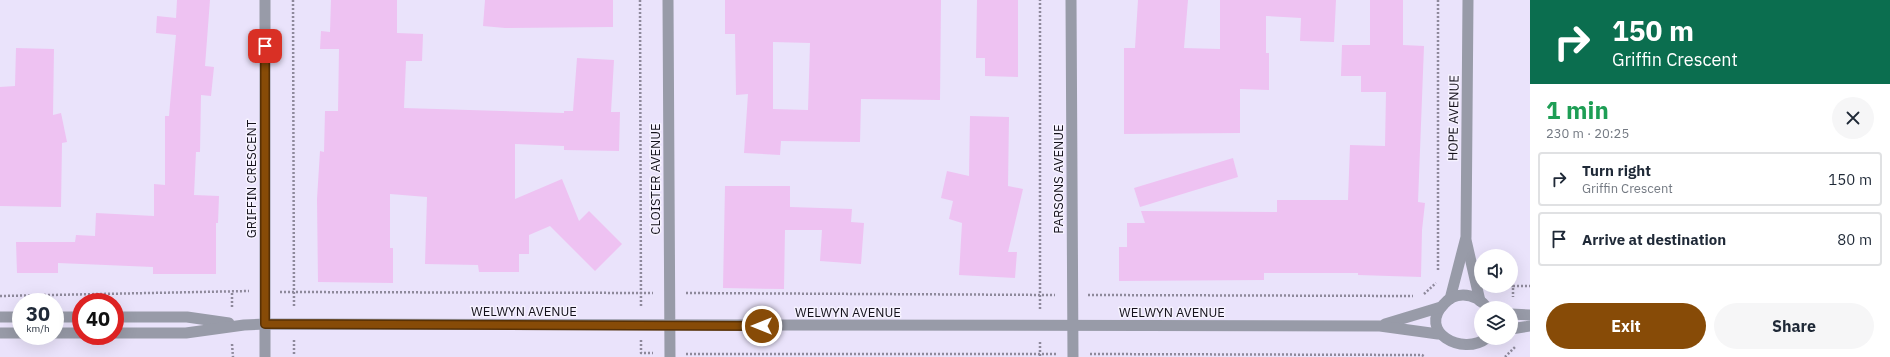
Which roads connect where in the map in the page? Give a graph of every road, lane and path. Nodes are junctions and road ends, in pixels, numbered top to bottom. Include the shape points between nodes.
1 (265, 0) edge
2 (294, 0) edge
3 (640, 0) edge
4 (668, 0) edge
5 (1040, 0) edge
6 (1071, 0) edge
7 (1438, 0) edge
8 (1468, 0) edge
9 (1466, 237) junction
10 (1438, 276) dead end
11 (1438, 282) dead end
12 (1518, 286) edge
13 (1530, 286) edge
14 (265, 292) junction
15 (294, 292) junction
16 (641, 293) junction
17 (670, 293) junction
18 (1040, 295) junction
19 (1073, 295) junction
20 (0, 296) edge
21 (1450, 299) junction
22 (1477, 301) edge
23 (1482, 301) edge
24 (1441, 307) junction
25 (1518, 314) edge
26 (1530, 315) edge
27 (0, 317) edge
28 (12, 317) edge
29 (124, 317) edge
30 (265, 324) junction
31 (294, 324) junction
32 (244, 325) junction
33 (641, 326) junction
34 (670, 326) junction
35 (1040, 326) junction
36 (1073, 326) junction
37 (1380, 326) junction
38 (1530, 326) edge
39 (1518, 328) edge
40 (0, 333) edge
41 (12, 333) edge
42 (124, 333) edge
43 (1438, 334) junction
44 (1482, 345) edge
45 (1457, 353) edge
46 (294, 354) dead end
47 (670, 355) edge
48 (1040, 356) edge
49 (1073, 356) edge
50 (265, 357) edge
51 (1425, 357) edge

1 - 14 street, GRIFFIN CRESCENT
2 - 15 path
3 - 16 path
4 - 17 street, CLOISTER AVENUE
5 - 18 path
6 - 19 street, PARSONS AVENUE
7 - 10 path
8 - 9 street, HOPE AVENUE
9 - 21 street, HOPE AVENUE
9 - 23 street, HOPE AVENUE
11 - 19 path via 1421,296
12 - 13 path
14 - 15 path
14 - 20 path
14 - 30 street, GRIFFIN CRESCENT
15 - 16 path
15 - 31 path
16 - 17 path
16 - 33 path
17 - 18 path
17 - 34 street, CLOISTER AVENUE
18 - 19 path
18 - 35 path
19 - 36 street, PARSONS AVENUE
21 - 22 street via 1465,295
21 - 24 street, WELWYN AVENUE
24 - 37 street, WELWYN AVENUE
24 - 43 street via 1436,320
25 - 26 street
27 - 28 street
29 - 32 street, WELWYN AVENUE via 187,317
30 - 31 street, WELWYN AVENUE
30 - 32 street, WELWYN AVENUE
30 - 50 street, GRIFFIN CRESCENT
31 - 33 street, WELWYN AVENUE
31 - 46 path
32 - 42 street, WELWYN AVENUE via 186,333
33 - 34 street, WELWYN AVENUE
33 - 47 path via 641,354
34 - 35 street, WELWYN AVENUE
34 - 47 street, CLOISTER AVENUE
35 - 36 street, WELWYN AVENUE
35 - 48 path
36 - 37 street, WELWYN AVENUE
36 - 49 street, PARSONS AVENUE
37 - 43 street, WELWYN AVENUE
38 - 39 street
40 - 41 street
43 - 45 street via 1442,341
44 - 45 street
47 - 48 path
48 - 49 path
49 - 51 path via 1415,354

